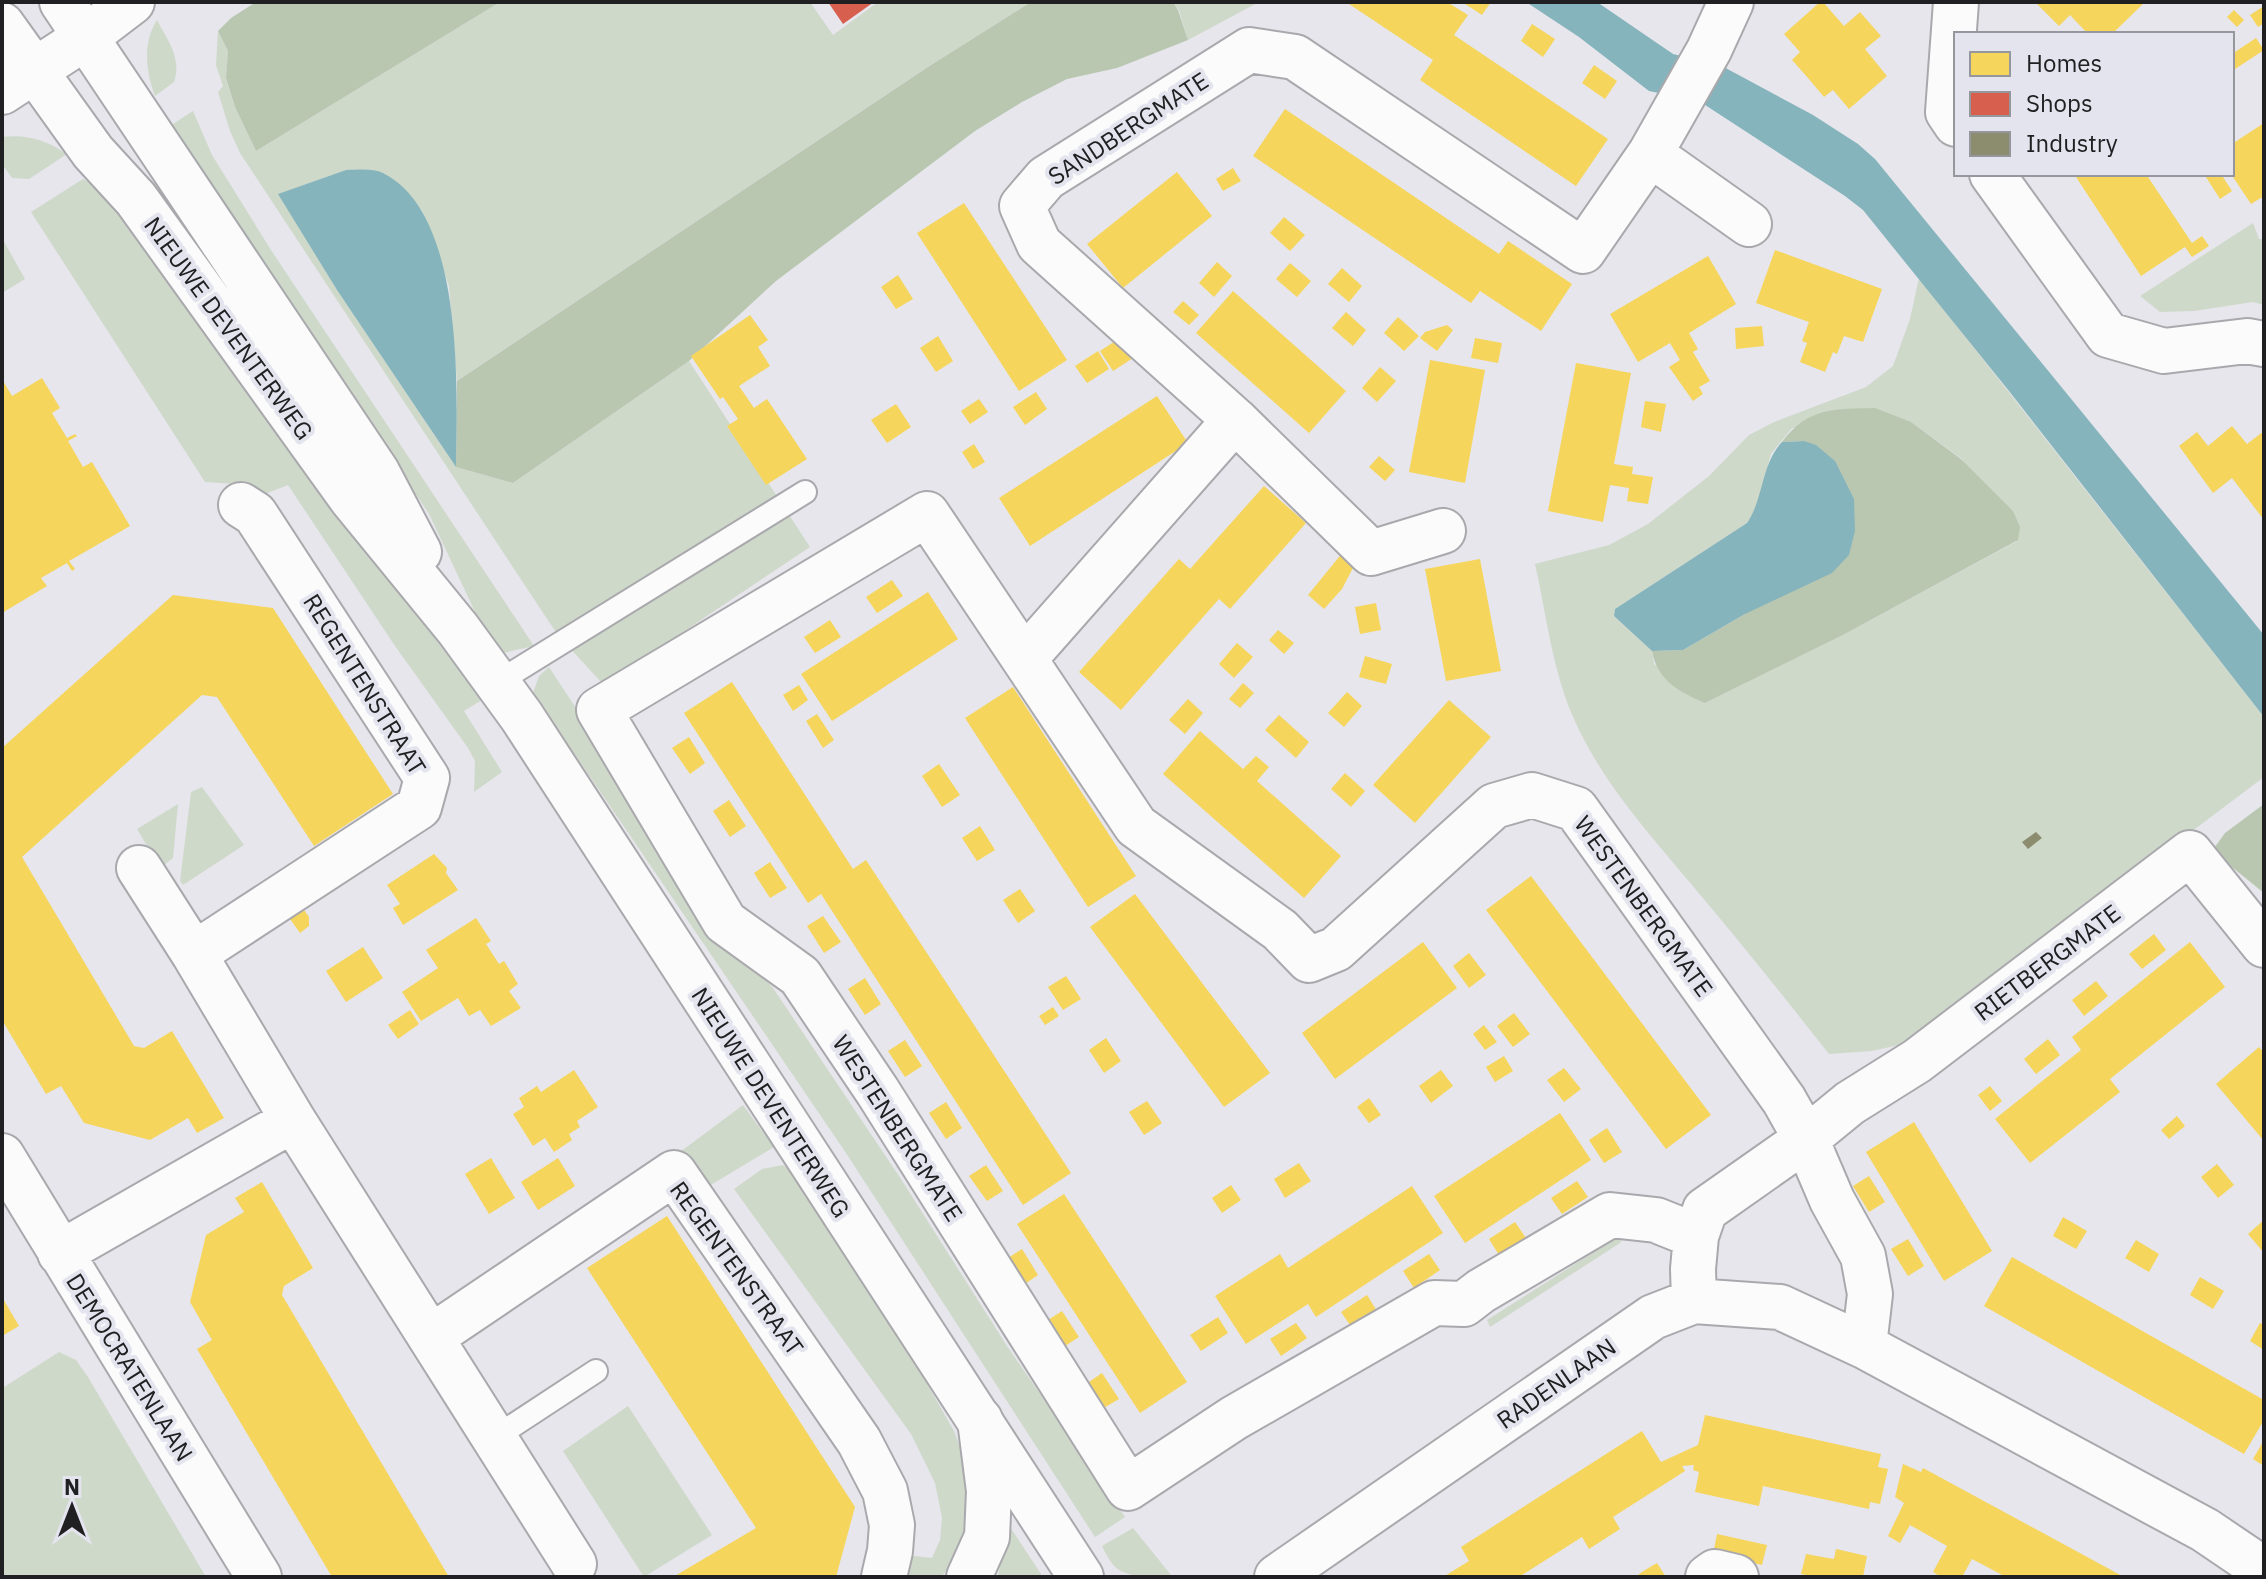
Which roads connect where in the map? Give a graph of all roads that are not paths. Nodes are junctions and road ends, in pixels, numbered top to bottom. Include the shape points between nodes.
1 (62, 2) edge
2 (132, 2) edge
3 (1731, 2) edge
4 (1956, 2) edge
5 (2, 25) edge
6 (86, 37) junction
7 (19, 81) edge
8 (1954, 121) edge
9 (1650, 154) junction
10 (1993, 176) edge
11 (1749, 224) dead end
12 (2264, 344) edge
13 (1235, 420) junction
14 (805, 492) dead end
15 (241, 505) dead end
16 (1443, 531) dead end
17 (458, 629) junction
18 (1025, 658) junction
19 (498, 682) junction
20 (139, 868) dead end
21 (2264, 945) edge
22 (194, 954) junction
23 (293, 1120) junction
24 (1806, 1139) junction
25 (3, 1161) edge
26 (1696, 1236) junction
27 (60, 1253) junction
28 (1694, 1301) junction
29 (431, 1337) junction
30 (1864, 1346) junction
31 (596, 1371) dead end
32 (980, 1420) junction
33 (494, 1438) junction
34 (574, 1564) dead end
35 (2264, 1570) edge
36 (259, 1577) edge
37 (884, 1577) edge
38 (969, 1577) edge
39 (1081, 1577) edge
40 (1277, 1577) edge
41 (1708, 1577) edge
42 (1736, 1577) edge

1 - 6 street, NIEUWE DEVENTERWEG
2 - 6 street
3 - 9 street, SANDBERGMATE
4 - 8 street via 1948,112
5 - 7 street, NIEUWE DEVENTERWEG
6 - 7 street
6 - 17 street, NIEUWE DEVENTERWEG via 377,472
7 - 17 street, NIEUWE DEVENTERWEG via 136,199 351,498
9 - 11 street
9 - 13 street, SANDBERGMATE via 1583,251 1295,57 1249,50 1046,178 1022,206 1039,244
10 - 12 street via 2108,335 2164,351 2247,341
13 - 16 street, SANDBERGMATE via 1371,553
13 - 18 street
14 - 19 lane
15 - 22 street, REGENTENSTRAAT via 255,514 427,778 419,807
17 - 19 street, NIEUWE DEVENTERWEG
18 - 24 street, WESTENBERGMATE via 1136,826 1280,930 1309,960 1336,949 1494,806 1532,795 1576,809 1784,1100
18 - 26 street, WESTENBERGMATE via 927,514 599,710 725,922 800,976 1128,1488 1234,1418 1434,1303 1464,1304 1610,1215 1656,1220
19 - 32 street, NIEUWE DEVENTERWEG
20 - 22 street
21 - 24 street, RIETBERGMATE via 2190,853
22 - 23 street
23 - 27 street
23 - 29 street
24 - 26 street via 1705,1210
24 - 30 street via 1863,1256 1870,1294
25 - 27 street, DEMOCRATENLAAN
26 - 28 street
27 - 36 street, DEMOCRATENLAAN
28 - 30 street, RADENLAAN via 1780,1307
28 - 40 street, RADENLAAN via 1653,1317
29 - 33 street
29 - 37 street, REGENTENSTRAAT via 674,1173 866,1453 885,1491 892,1525
30 - 35 street, RADENLAAN via 2205,1530
31 - 33 lane
32 - 38 street via 989,1491 987,1537
32 - 39 street, NIEUWE DEVENTERWEG
33 - 34 street
41 - 42 street via 1715,1572

